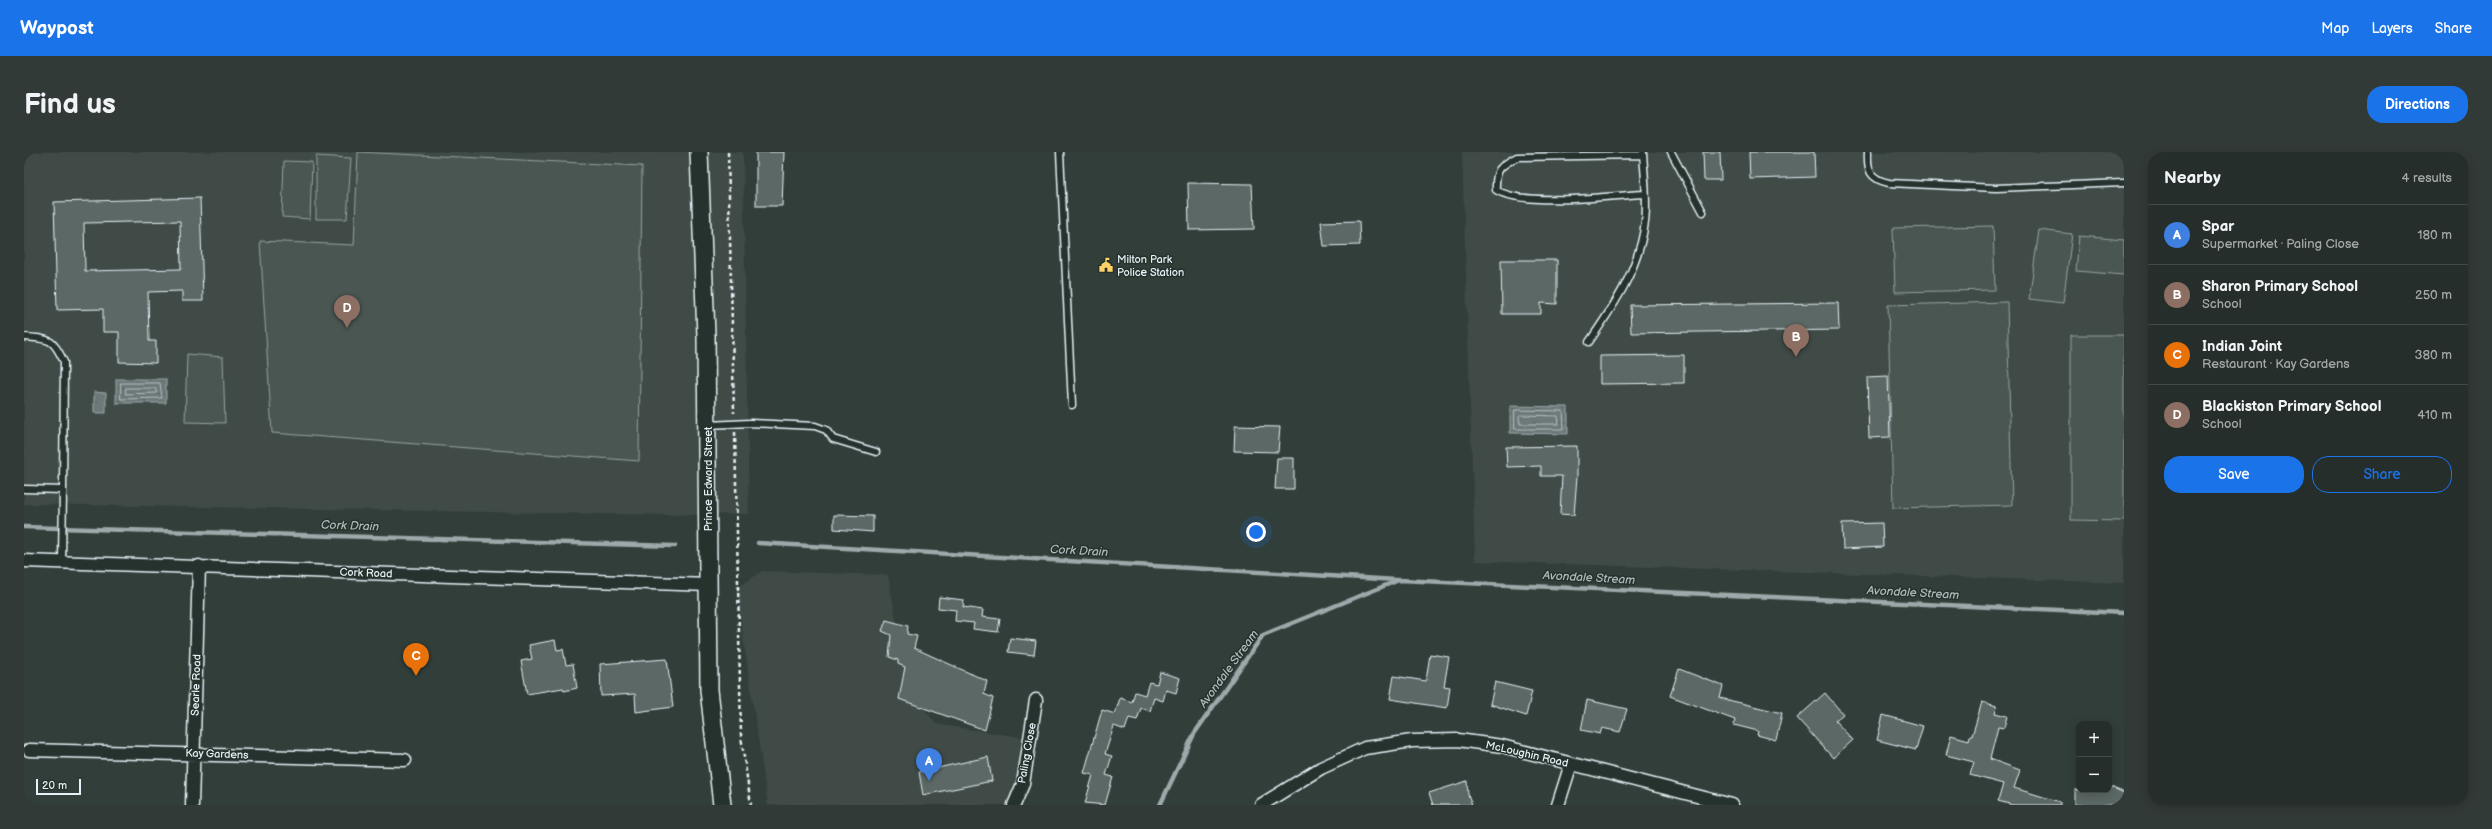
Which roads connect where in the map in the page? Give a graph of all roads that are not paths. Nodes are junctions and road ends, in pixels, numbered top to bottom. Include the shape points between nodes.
1 (699, 152) edge
2 (1060, 152) edge
3 (1671, 152) edge
4 (1868, 152) edge
5 (1643, 153) edge
6 (2124, 183) edge
7 (1644, 194) junction
8 (1703, 212) dead end
9 (24, 337) edge
10 (1589, 342) dead end
11 (1072, 405) dead end
12 (708, 425) junction
13 (876, 452) dead end
14 (24, 490) edge
15 (63, 490) junction
16 (24, 561) edge
17 (62, 562) junction
18 (199, 566) junction
19 (708, 585) junction
20 (1036, 700) dead end
21 (29, 750) dead end
22 (194, 753) junction
23 (405, 760) dead end
24 (1571, 764) junction
25 (192, 805) edge
26 (722, 805) edge
27 (1014, 805) edge
28 (1261, 805) edge
29 (1558, 805) edge
30 (1732, 805) edge

1 - 12 main road, Prince Edward Street
2 - 11 lane
3 - 8 lane
4 - 6 lane via 1868,171 1873,177 1889,183 1996,188
5 - 7 lane
5 - 7 lane via 1517,157 1501,165 1495,177 1496,190 1505,196 1559,199
7 - 10 lane via 1645,221 1638,257 1619,298
9 - 15 lane via 44,338 56,344 64,362
12 - 13 lane via 734,423 815,426 826,430 832,439
12 - 19 main road, Prince Edward Street
14 - 15 lane
15 - 17 lane
16 - 17 street, Cork Road
17 - 18 street, Cork Road
18 - 19 street, Cork Road
18 - 22 street, Searle Road
19 - 26 main road, Prince Edward Street via 709,690
20 - 27 street, Paling Close via 1023,784
21 - 22 street, Kay Gardens
22 - 23 street, Kay Gardens
22 - 25 street, Searle Road
24 - 28 street, McLoughin Road via 1502,746 1458,740 1412,741 1365,748 1321,768
24 - 29 street
24 - 30 street, McLoughin Road

